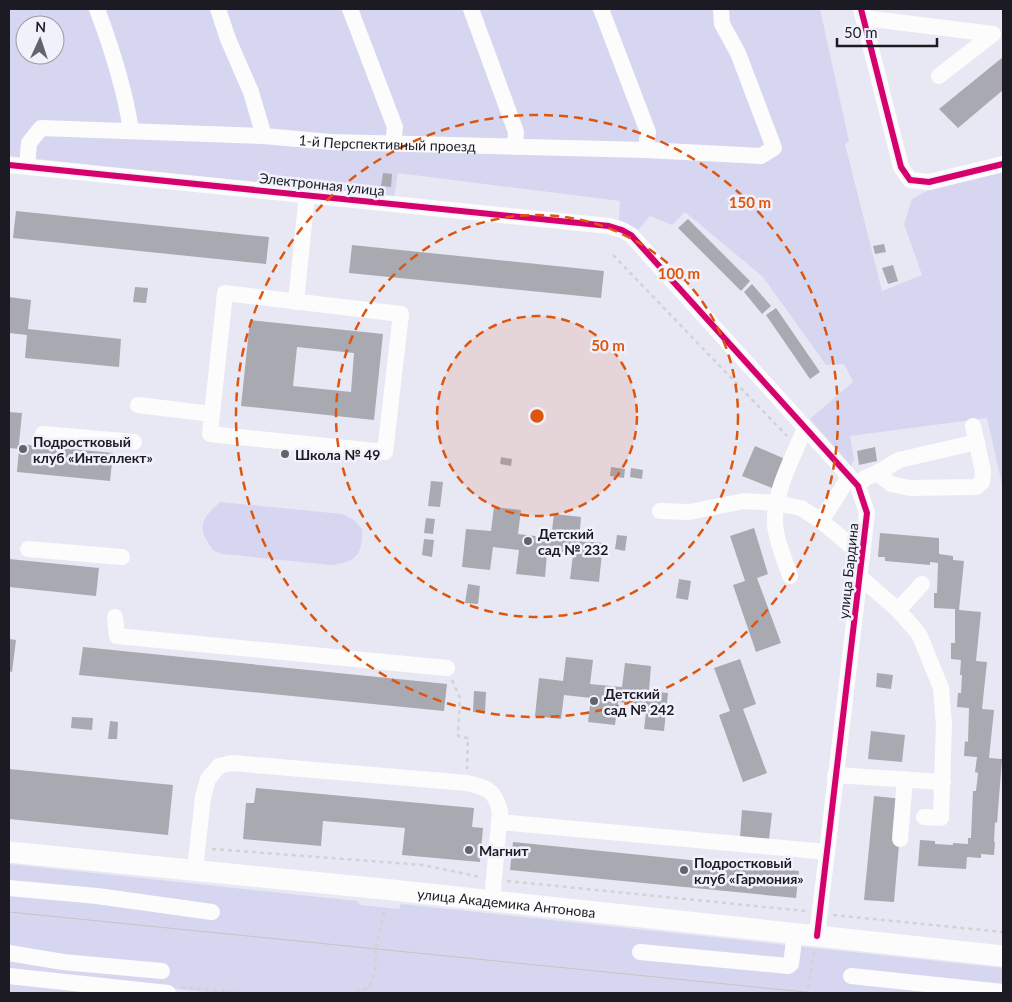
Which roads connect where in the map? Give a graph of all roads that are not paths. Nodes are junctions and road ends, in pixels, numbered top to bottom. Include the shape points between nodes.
1 (98, 9) edge
2 (218, 9) edge
3 (350, 9) edge
4 (471, 9) edge
5 (601, 9) edge
6 (721, 9) edge
7 (862, 13) edge
8 (998, 31) edge
9 (939, 76) dead end
10 (131, 131) junction
11 (264, 136) junction
12 (392, 144) junction
13 (515, 147) junction
14 (646, 150) junction
15 (1003, 164) edge
16 (9, 165) edge
17 (27, 166) junction
18 (307, 194) junction
19 (630, 235) joint
20 (296, 302) junction
21 (138, 405) dead end
22 (212, 414) junction
23 (973, 426) dead end
24 (805, 428) junction
25 (43, 434) dead end
26 (134, 442) dead end
27 (977, 442) junction
28 (877, 473) junction
29 (854, 482) junction
30 (776, 503) junction
31 (660, 511) dead end
32 (821, 521) junction
33 (28, 549) dead end
34 (862, 555) junction
35 (122, 557) dead end
36 (790, 576) dead end
37 (860, 577) junction
38 (922, 584) dead end
39 (898, 610) junction
40 (115, 617) dead end
41 (447, 668) road end
42 (835, 775) junction
43 (905, 780) junction
44 (942, 782) junction
45 (924, 817) dead end
46 (500, 822) junction
47 (900, 839) dead end
48 (9, 852) edge
49 (827, 852) junction
50 (196, 870) junction
51 (9, 888) edge
52 (492, 901) junction
53 (212, 912) dead end
54 (796, 934) junction
55 (816, 942) junction
56 (640, 952) dead end
57 (9, 954) edge
58 (1003, 956) edge
59 (162, 971) dead end
60 (9, 976) edge
61 (851, 976) dead end
62 (171, 990) edge
63 (1003, 992) edge

1 - 10 street via 115,57
2 - 11 street via 251,92
3 - 12 street via 395,127
4 - 13 street via 516,132
5 - 14 street via 648,132
6 - 14 street, 1-й Перспективный проезд via 722,24 738,53 774,148 761,156
7 - 8 street
7 - 15 street via 901,167 910,180 929,182
8 - 9 street
10 - 11 street, 1-й Перспективный проезд
10 - 17 street, 1-й Перспективный проезд via 42,128 29,143
11 - 12 street, 1-й Перспективный проезд
12 - 13 street, 1-й Перспективный проезд
13 - 14 street, 1-й Перспективный проезд
16 - 17 street, Электронная улица
17 - 18 street, Электронная улица
18 - 19 street, Электронная улица via 609,226
18 - 20 street
19 - 24 street, улица Бардина
20 - 22 street via 225,293
20 - 22 street via 401,314 384,452 210,434
21 - 22 street
23 - 27 street
24 - 29 street, улица Бардина
24 - 30 street
25 - 26 street
27 - 28 street via 899,460
27 - 28 street via 983,471 982,482 976,487 910,488 891,484
28 - 29 street
29 - 32 street
29 - 34 street, улица Бардина via 866,513
30 - 31 street via 744,501 689,512
30 - 32 street via 801,508
30 - 36 street via 775,526
32 - 34 street
33 - 35 street
34 - 37 street, улица Бардина
37 - 39 street
37 - 42 street, улица Бардина
38 - 39 street
39 - 44 street via 919,634 940,688 944,725
40 - 41 street via 117,636
42 - 43 street
42 - 49 street, улица Бардина
43 - 44 street
43 - 47 street
44 - 45 street via 941,818
46 - 49 street
46 - 50 street via 500,811 493,794 488,789 467,783 232,763 219,766 208,779 203,797
46 - 52 street
48 - 50 main road, улица Академика Антонова
49 - 55 street, улица Бардина
50 - 52 main road, улица Академика Антонова
51 - 53 street
52 - 54 main road, улица Академика Антонова
54 - 55 main road, улица Академика Антонова
54 - 56 street via 788,966
55 - 58 main road, улица Академика Антонова
57 - 59 street
60 - 62 street
61 - 63 street

